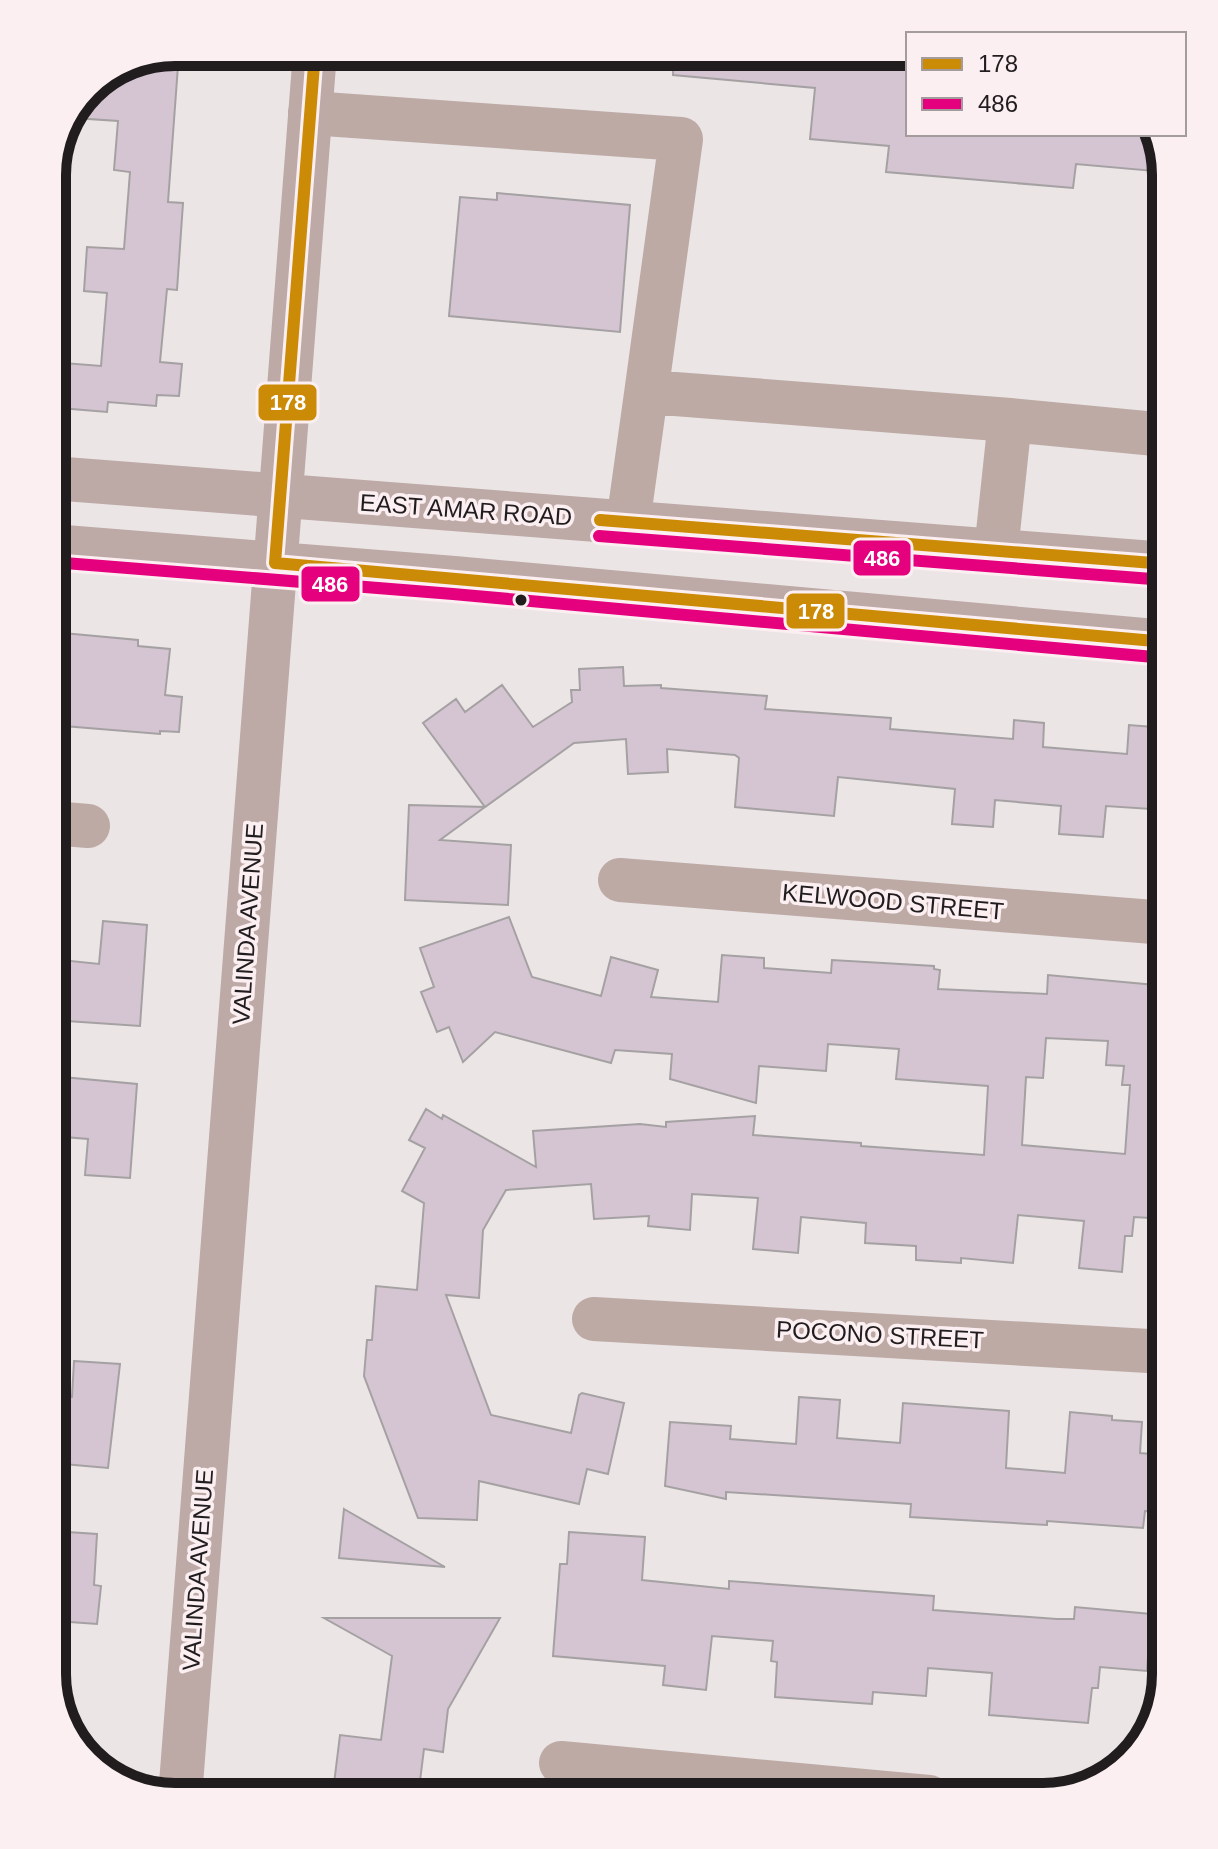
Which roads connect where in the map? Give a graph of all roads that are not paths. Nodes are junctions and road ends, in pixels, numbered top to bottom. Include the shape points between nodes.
1 (314, 66) edge
2 (310, 113) junction
3 (646, 394) junction
4 (1010, 420) junction
5 (1152, 434) edge
6 (66, 479) edge
7 (281, 496) junction
8 (628, 523) junction
9 (66, 547) edge
10 (996, 551) junction
11 (275, 563) junction
12 (1152, 563) edge
13 (1152, 641) edge
14 (620, 880) dead end
15 (1152, 922) edge
16 (594, 1319) dead end
17 (1152, 1351) edge
18 (561, 1763) dead end
19 (181, 1783) edge
20 (777, 1783) edge

1 - 2 main road, VALINDA AVENUE
2 - 3 street via 681,139
2 - 7 main road, VALINDA AVENUE
3 - 4 street
3 - 8 street
4 - 5 street
4 - 10 street
6 - 7 main road, EAST AMAR ROAD
7 - 8 main road, EAST AMAR ROAD
7 - 11 main road, VALINDA AVENUE
8 - 10 main road, EAST AMAR ROAD
9 - 11 main road
10 - 12 main road, EAST AMAR ROAD
11 - 13 main road
11 - 19 main road, VALINDA AVENUE
14 - 15 street, KELWOOD STREET
16 - 17 street, POCONO STREET
18 - 20 street

